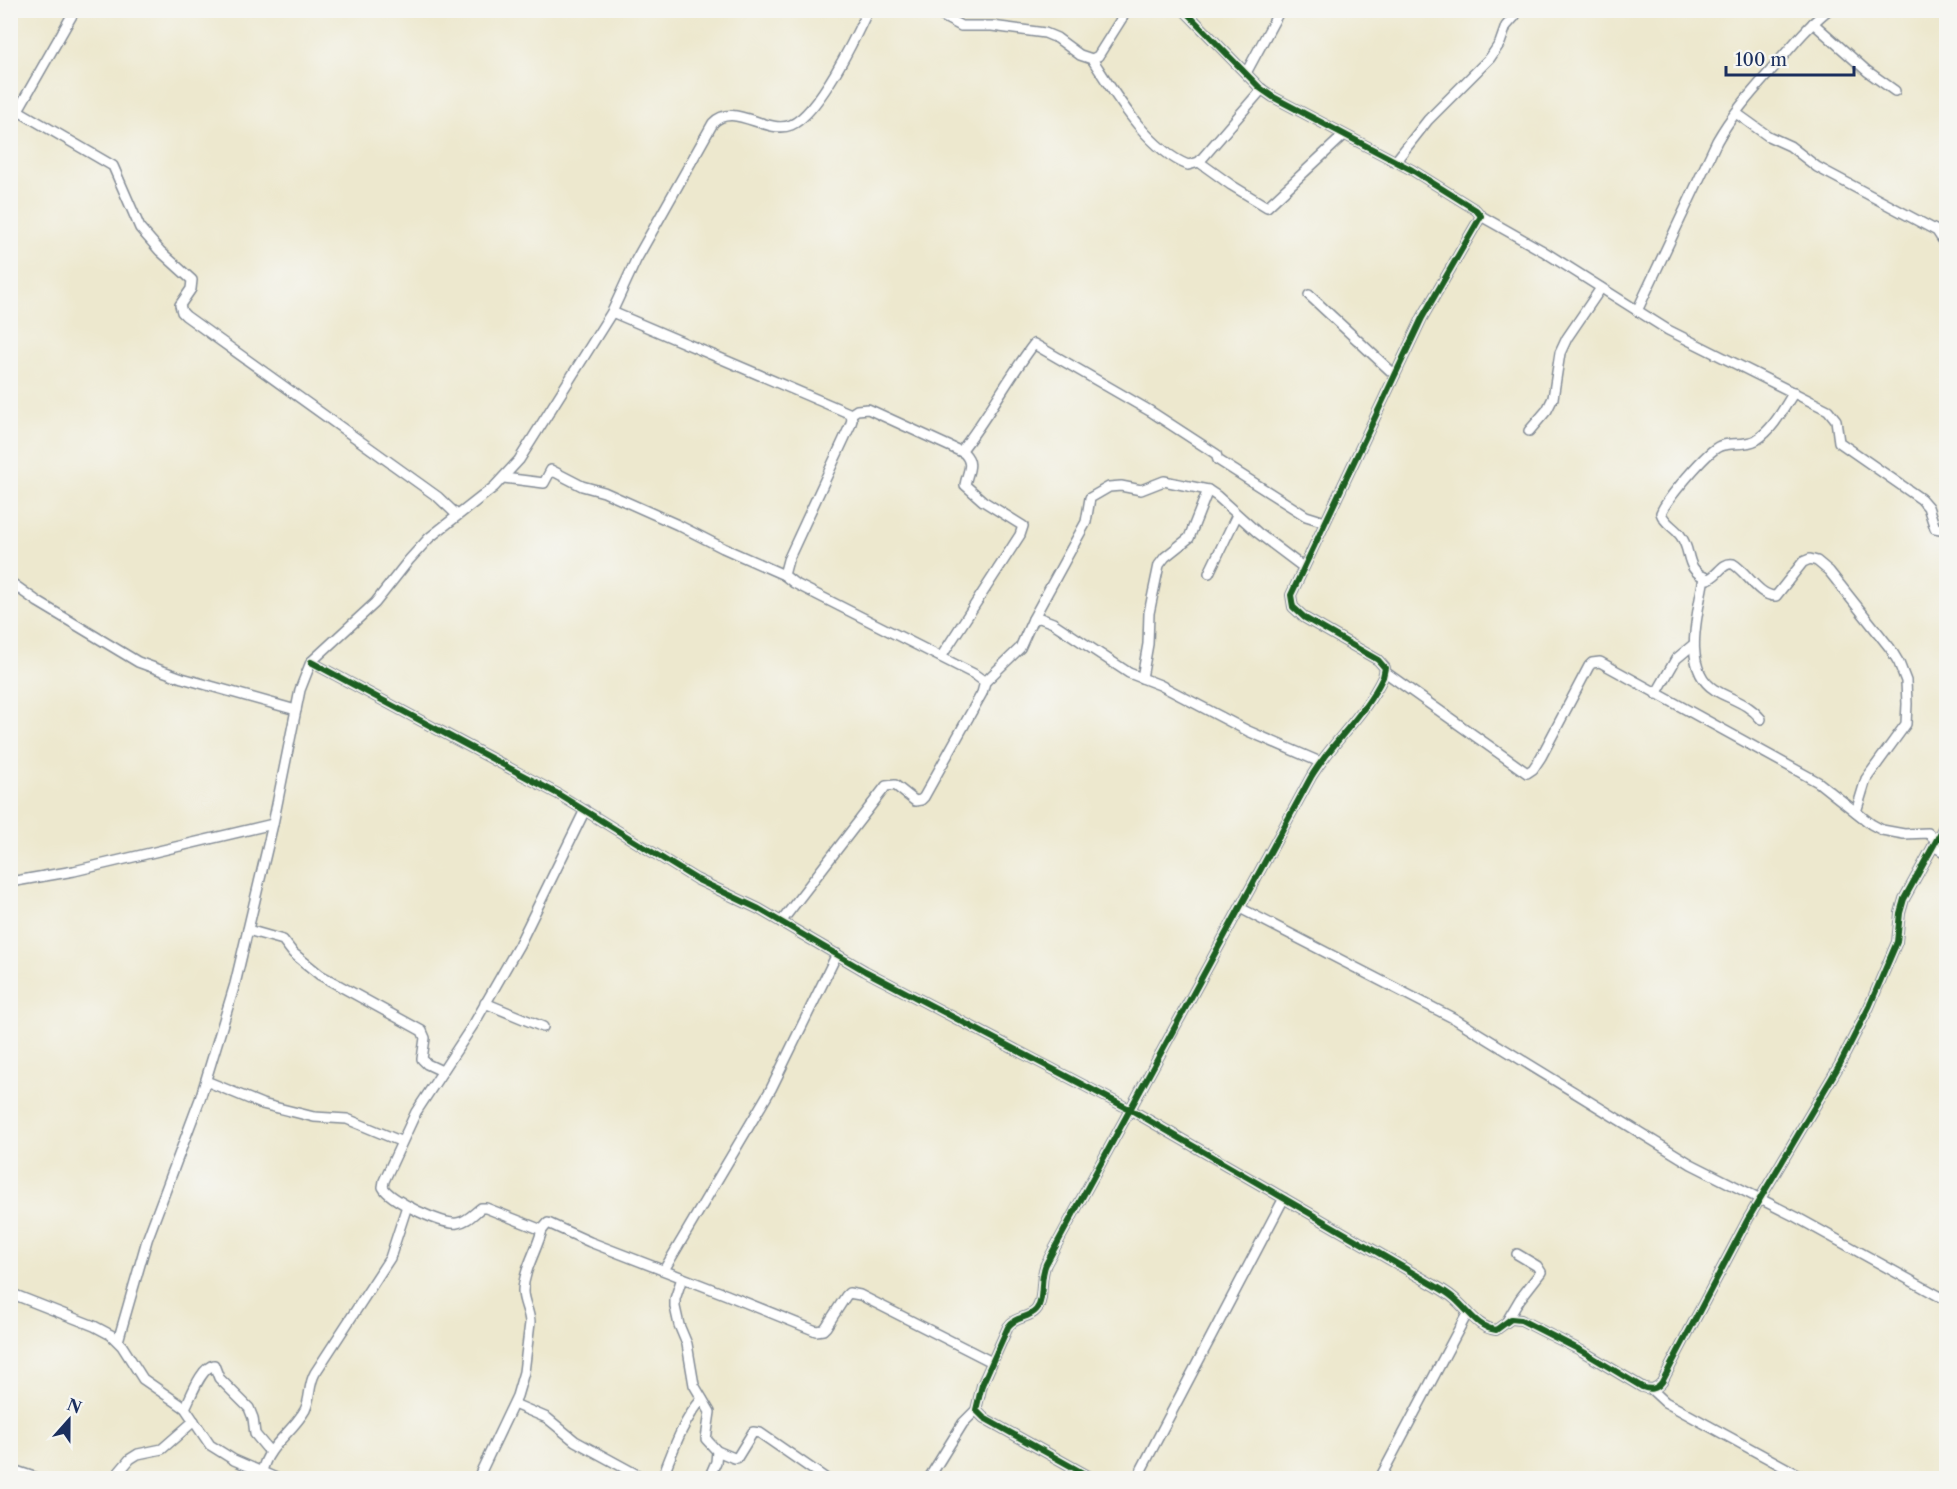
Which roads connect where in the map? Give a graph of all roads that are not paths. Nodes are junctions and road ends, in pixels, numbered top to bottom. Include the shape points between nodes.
1 (75, 10) edge
2 (868, 10) edge
3 (931, 10) edge
4 (1127, 10) edge
5 (1184, 10) edge
6 (1280, 10) edge
7 (1828, 10) edge
8 (1515, 16) dead end
9 (1813, 23) junction
10 (1092, 59) junction
11 (1246, 73) junction
12 (1262, 89) junction
13 (1895, 92) dead end
14 (14, 108) edge
15 (1736, 112) junction
16 (1344, 135) junction
17 (1199, 162) junction
18 (1395, 162) junction
19 (1481, 216) junction
20 (1947, 245) edge
21 (1601, 288) junction
22 (1309, 294) dead end
23 (1637, 311) junction
24 (612, 312) junction
25 (1395, 375) junction
26 (1794, 392) junction
27 (850, 414) junction
28 (1529, 432) dead end
29 (961, 451) junction
30 (504, 478) junction
31 (1208, 490) junction
32 (457, 515) junction
33 (1237, 516) junction
34 (1325, 522) junction
35 (1947, 530) edge
36 (1303, 567) junction
37 (1209, 573) dead end
38 (784, 575) junction
39 (1704, 577) junction
40 (10, 582) edge
41 (1033, 619) junction
42 (1694, 644) junction
43 (941, 657) junction
44 (311, 662) junction
45 (1385, 672) junction
46 (1142, 678) junction
47 (986, 682) junction
48 (1656, 694) junction
49 (296, 710) junction
50 (1761, 719) dead end
51 (1320, 762) junction
52 (585, 810) junction
53 (1856, 812) junction
54 (1947, 823) edge
55 (273, 824) junction
56 (1934, 843) junction
57 (1947, 854) edge
58 (10, 882) edge
59 (1240, 908) junction
60 (781, 922) junction
61 (248, 930) junction
62 (837, 954) junction
63 (485, 1003) junction
64 (543, 1027) dead end
65 (442, 1071) junction
66 (206, 1081) junction
67 (1131, 1110) junction
68 (400, 1141) junction
69 (1284, 1198) junction
70 (1759, 1199) junction
71 (408, 1206) junction
72 (542, 1230) junction
73 (1517, 1254) dead end
74 (664, 1270) junction
75 (682, 1278) junction
76 (10, 1293) edge
77 (1947, 1300) edge
78 (1468, 1312) junction
79 (1508, 1321) junction
80 (118, 1341) junction
81 (992, 1362) junction
82 (1651, 1389) junction
83 (702, 1399) junction
84 (514, 1404) junction
85 (185, 1408) junction
86 (976, 1410) junction
87 (194, 1421) junction
88 (717, 1451) junction
89 (270, 1452) junction
90 (10, 1469) edge
91 (262, 1472) junction
92 (1077, 1475) edge
93 (275, 1478) edge
94 (37, 1479) edge
95 (114, 1479) edge
96 (478, 1479) edge
97 (643, 1479) edge
98 (662, 1479) edge
99 (709, 1479) edge
100 (825, 1479) edge
101 (929, 1479) edge
102 (1092, 1479) edge
103 (1137, 1479) edge
104 (1380, 1479) edge
105 (1804, 1479) edge

1 - 14 street
2 - 24 street via 834,77 795,122 783,127 770,126 728,115 712,123
3 - 10 street via 962,26 1045,33
4 - 10 street via 1098,56
5 - 11 street
6 - 11 street
7 - 9 street
8 - 18 street via 1490,58 1428,120
9 - 13 street
9 - 15 street
10 - 17 street via 1128,112 1155,142 1184,164
11 - 12 street
12 - 16 street
12 - 17 street
14 - 32 street via 113,166 140,228 192,280 180,305 186,316 438,496
15 - 20 street via 1817,167 1937,231
15 - 23 street via 1717,141
16 - 17 street via 1267,207
16 - 18 street
18 - 19 street
19 - 21 street
19 - 25 street via 1439,284
21 - 23 street
21 - 28 street via 1567,338 1560,353 1553,398
22 - 25 street
23 - 26 street via 1682,338
24 - 27 street
24 - 30 street
25 - 34 street
26 - 35 street via 1834,415 1839,442 1921,499 1935,528
26 - 39 street via 1759,438 1712,450 1664,506 1663,518 1682,537 1691,565
27 - 29 street via 868,409
27 - 38 street via 850,426
29 - 34 street via 1034,344 1150,411 1306,516
29 - 43 street via 970,462 965,485 1023,530
30 - 32 street
30 - 38 street via 544,483 551,470
31 - 33 street
31 - 41 street via 1164,481 1141,490 1115,486 1094,494 1086,522
31 - 46 street via 1189,538 1159,565
32 - 44 street via 429,538 375,603
33 - 36 street
33 - 37 street
34 - 36 street
36 - 45 street via 1291,595 1293,607 1378,660
38 - 43 street
39 - 42 street
39 - 53 street via 1711,578 1725,565 1733,564 1773,597 1806,559 1817,561 1890,648 1903,671 1907,717 1902,731 1866,779
40 - 49 street via 138,662
41 - 46 street via 1053,623
41 - 47 street via 1020,648
42 - 48 street via 1676,659
42 - 50 street via 1696,666 1704,681 1750,707
43 - 47 street
44 - 49 street
44 - 52 street
45 - 48 street via 1527,773 1541,757 1592,663 1599,662
45 - 51 street via 1352,725
46 - 51 street
47 - 60 street via 924,797 915,801 895,785 886,786
48 - 53 street via 1818,782
49 - 55 street
51 - 59 street
52 - 60 street via 696,879
52 - 63 street via 519,945
53 - 56 street via 1882,830 1928,833
54 - 56 street
55 - 58 street via 74,871
55 - 61 street
56 - 57 street
56 - 70 street via 1904,899 1897,942 1869,1007 1840,1064
59 - 67 street
59 - 70 street via 1463,1024 1691,1164
60 - 62 street
61 - 65 street via 283,940 293,953 331,982 422,1031 422,1059
61 - 66 street
62 - 67 street
62 - 74 street via 771,1089
63 - 64 street
63 - 65 street
65 - 68 street
66 - 68 street via 262,1104 314,1117 347,1119
66 - 80 street via 152,1225
67 - 69 street
67 - 81 street via 1046,1264 1037,1310 1011,1322
68 - 71 street via 383,1187
69 - 78 street via 1439,1288
69 - 103 street
70 - 77 street
70 - 82 street via 1665,1377
71 - 72 street via 449,1224 465,1221 481,1208
71 - 89 street via 390,1258 315,1373 309,1401 297,1423
72 - 74 street via 551,1224
72 - 84 street via 524,1282 530,1323 524,1372
73 - 79 street via 1541,1272
74 - 75 street
75 - 81 street via 816,1331 824,1330 846,1296 854,1293
75 - 83 street via 675,1299 676,1316 687,1344 694,1385
76 - 80 street via 103,1330
78 - 79 street via 1492,1330
78 - 104 street
79 - 82 street via 1527,1322
80 - 85 street via 143,1379
81 - 86 street
82 - 105 street via 1665,1402
83 - 88 street via 710,1412 706,1439
83 - 98 street via 684,1424
84 - 96 street
84 - 97 street via 547,1418 575,1441
85 - 87 street
85 - 89 street via 203,1372 214,1365 219,1378 249,1408 255,1434
86 - 92 street
86 - 101 street via 963,1423
87 - 91 street via 210,1445
87 - 95 street via 162,1449 130,1459
88 - 99 street
88 - 100 street via 737,1458 753,1432 760,1432
89 - 91 street
90 - 94 street
91 - 93 street
92 - 102 street

